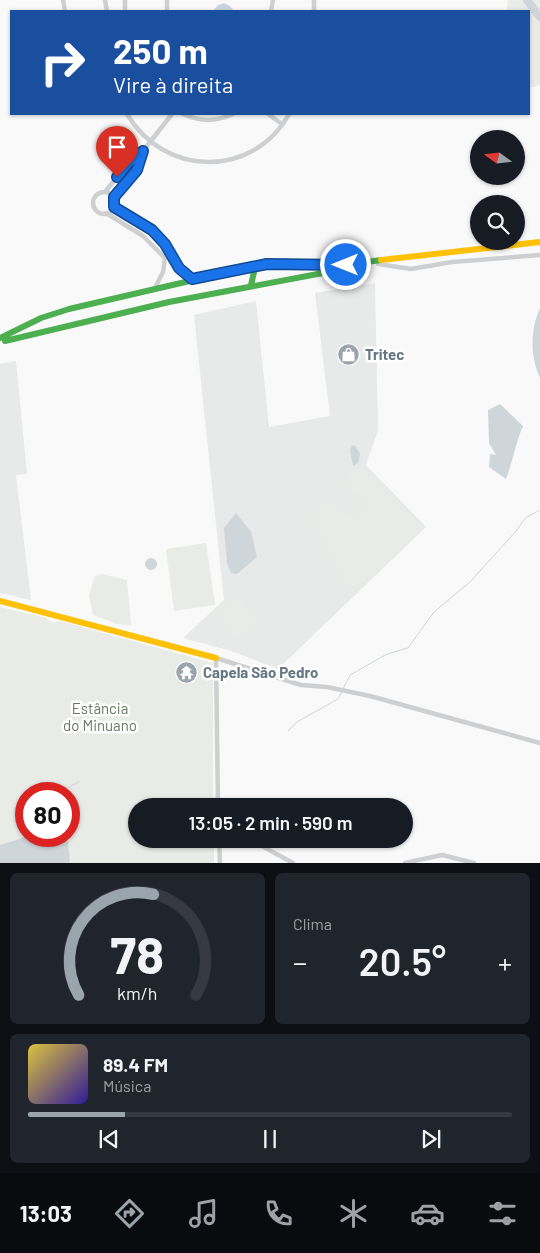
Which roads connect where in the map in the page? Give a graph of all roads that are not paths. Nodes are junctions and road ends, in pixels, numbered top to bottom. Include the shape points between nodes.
1 (128, 115) edge
2 (171, 115) edge
3 (188, 115) edge
4 (230, 115) edge
5 (269, 115) edge
6 (288, 115) edge
7 (282, 124) junction
8 (150, 142) junction
9 (143, 151) junction
10 (105, 192) junction
11 (114, 197) junction
12 (114, 207) junction
13 (106, 214) junction
14 (540, 243) edge
15 (540, 255) edge
16 (378, 264) junction
17 (250, 267) junction
18 (192, 279) junction
19 (251, 285) junction
20 (154, 289) junction
21 (69, 309) junction
22 (71, 326) junction
23 (0, 338) edge
24 (0, 343) edge
25 (0, 601) edge
26 (216, 658) junction
27 (540, 743) edge
28 (218, 798) edge
29 (219, 848) edge
30 (266, 848) edge
31 (220, 863) edge
32 (293, 863) edge
33 (405, 863) edge
34 (474, 863) edge

1 - 8 street
2 - 8 street
3 - 4 street via 206,120
5 - 7 street
6 - 7 street
7 - 8 street via 257,148 224,161 183,159
8 - 9 street
9 - 10 street via 129,162
9 - 11 street via 137,170
10 - 11 street
10 - 13 street via 95,196 93,204 96,210
11 - 12 street
12 - 13 street
12 - 18 street via 152,230 179,268
13 - 20 street via 143,236 165,258 163,272
14 - 16 main road
14 - 17 main road via 346,265 281,263
15 - 16 street via 452,262 412,269
16 - 19 main road
17 - 18 main road
17 - 19 main road via 254,272
18 - 20 main road
19 - 22 main road
20 - 21 main road
21 - 22 main road via 67,317
21 - 23 main road
22 - 24 main road
25 - 26 main road
26 - 27 street via 302,685 370,696
26 - 28 street
29 - 31 street
30 - 32 street
33 - 34 street via 442,855

